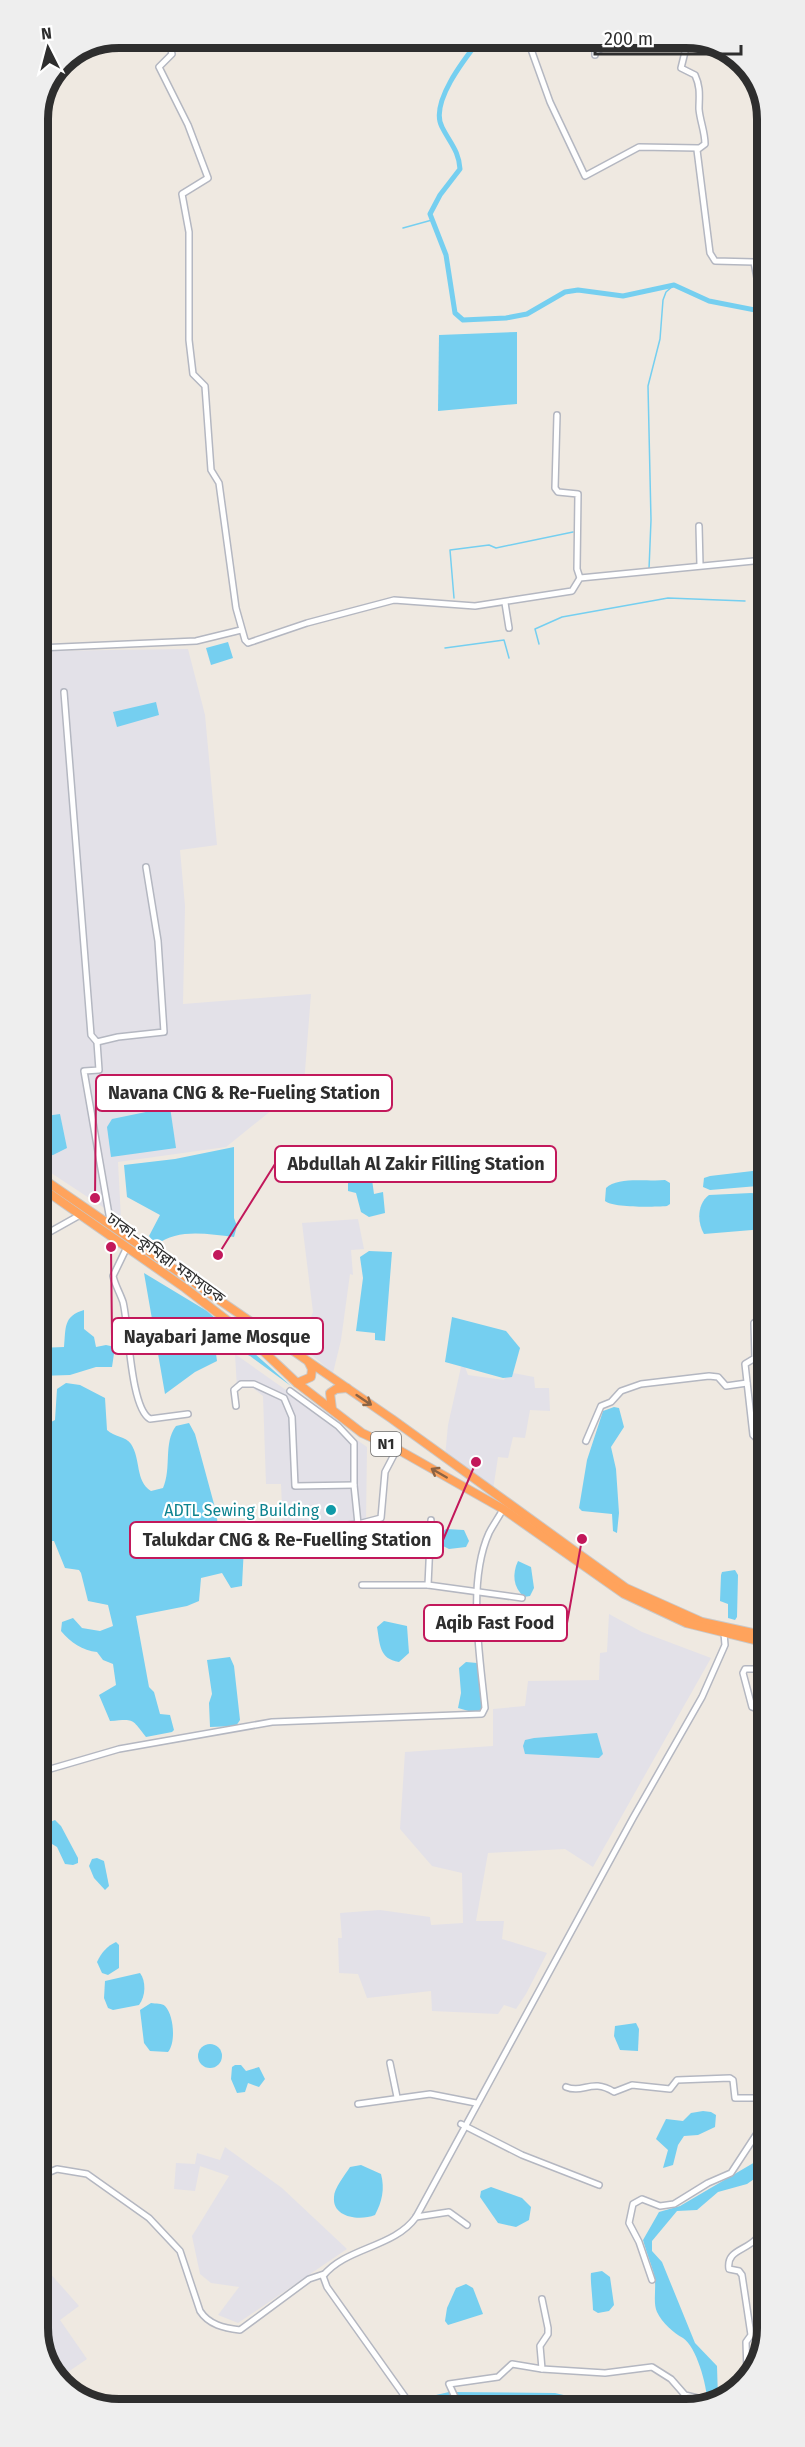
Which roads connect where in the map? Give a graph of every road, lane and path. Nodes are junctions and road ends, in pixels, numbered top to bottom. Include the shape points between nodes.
1 (170, 48) edge
2 (531, 48) edge
3 (601, 48) edge
4 (684, 48) edge
5 (595, 55) dead end
6 (698, 148) junction
7 (757, 278) edge
8 (557, 415) dead end
9 (699, 526) dead end
10 (757, 561) edge
11 (700, 565) junction
12 (580, 578) junction
13 (506, 603) junction
14 (509, 628) dead end
15 (241, 630) junction
16 (48, 648) edge
17 (64, 692) dead end
18 (146, 867) dead end
19 (97, 1042) junction
20 (48, 1182) edge
21 (48, 1192) edge
22 (80, 1215) junction
23 (112, 1228) junction
24 (48, 1233) edge
25 (127, 1247) junction
26 (757, 1321) edge
27 (309, 1362) junction
28 (297, 1383) junction
29 (747, 1383) junction
30 (347, 1388) junction
31 (290, 1391) dead end
32 (236, 1406) dead end
33 (332, 1410) junction
34 (188, 1414) dead end
35 (757, 1438) edge
36 (586, 1441) dead end
37 (397, 1449) junction
38 (354, 1485) junction
39 (503, 1509) junction
40 (431, 1520) dead end
41 (358, 1524) junction
42 (273, 1532) dead end
43 (362, 1585) dead end
44 (428, 1585) junction
45 (478, 1592) junction
46 (522, 1598) dead end
47 (723, 1633) junction
48 (757, 1634) edge
49 (757, 1641) edge
50 (757, 1668) edge
51 (757, 1709) edge
52 (48, 1770) edge
53 (390, 2063) dead end
54 (566, 2087) dead end
55 (397, 2097) junction
56 (757, 2098) edge
57 (476, 2103) junction
58 (358, 2104) dead end
59 (463, 2125) junction
60 (757, 2133) edge
61 (48, 2172) edge
62 (599, 2185) dead end
63 (416, 2217) junction
64 (467, 2225) dead end
65 (757, 2238) edge
66 (324, 2274) junction
67 (652, 2280) dead end
68 (542, 2299) dead end
69 (747, 2365) edge
70 (542, 2369) junction
71 (695, 2398) edge
72 (407, 2399) edge
73 (456, 2399) edge

1 - 15 street via 172,54 159,67 188,125 208,178 182,194 189,232 189,340 194,374 205,386 211,470 219,483
2 - 6 street via 550,102 585,176 639,147
3 - 5 street
4 - 6 street via 681,68 695,75 701,96 699,110 705,144
6 - 7 street via 712,259 754,262
8 - 12 street via 555,488 558,492 578,494 576,569
9 - 11 street
10 - 11 street
11 - 12 street
12 - 13 street via 572,591
13 - 14 street
13 - 15 street via 475,606 394,600 248,643
15 - 16 street via 196,641
17 - 19 street via 91,1035
18 - 19 street via 158,941 164,1032
19 - 23 street via 99,1070 84,1071
20 - 23 highway, ঢাকা–কুমিল্লা মহাসড়ক / N1
21 - 22 highway, ঢাকা–কুমিল্লা মহাসড়ক / N1
22 - 24 street
22 - 25 highway, ঢাকা–কুমিল্লা মহাসড়ক / N1
23 - 27 highway, ঢাকা–কুমিল্লা মহাসড়ক / N1
25 - 28 highway, ঢাকা–কুমিল্লা মহাসড়ক / N1 via 245,1334
25 - 34 street via 113,1276 122,1299 128,1355 142,1412 150,1419
26 - 29 street via 754,1358 745,1364
27 - 28 highway via 311,1377
27 - 30 highway, ঢাকা–কুমিল্লা মহাসড়ক / N1
28 - 33 highway, ঢাকা–কুমিল্লা মহাসড়ক / N1
29 - 35 street via 753,1435
29 - 36 street via 726,1386 718,1377 709,1377 628,1388 601,1406
30 - 33 highway via 330,1393
30 -> 48 highway, ঢাকা–কুমিল্লা মহাসড়ক / N1 via 626,1588 702,1622
31 - 38 street via 338,1426 354,1443
32 - 38 street via 234,1390 241,1384 254,1384 284,1398 292,1417 295,1486
33 - 37 highway, ঢাকা–কুমিল্লা মহাসড়ক / N1 via 362,1432
39 -> 37 highway, ঢাকা–কুমিল্লা মহাসড়ক / N1
37 - 41 street via 385,1472 381,1518
38 - 41 street
39 - 45 street via 489,1534
39 - 47 highway, ঢাকা–কুমিল্লা মহাসড়ক / N1 via 624,1594 686,1623
40 - 44 street
41 - 42 street
43 - 44 street
44 - 45 street
45 - 46 street
45 - 52 street via 485,1708 482,1714 272,1722 119,1749
47 - 49 highway, ঢাকা–কুমিল্লা মহাসড়ক / N1
47 - 57 street via 725,1645 702,1697
50 - 51 street via 743,1672 752,1707
53 - 55 street
54 - 56 street via 595,2085 614,2092 632,2085 670,2089 677,2080 730,2078 735,2098
55 - 57 street via 430,2094
55 - 58 street
57 - 59 street
59 - 62 street via 522,2155
59 - 63 street
60 - 67 street via 731,2173 674,2204 660,2206 642,2199 633,2204 629,2223
61 - 66 street via 57,2169 87,2174 149,2218 180,2250 200,2311 216,2325 240,2330 309,2279
63 - 64 street via 448,2212
63 - 66 street via 405,2229
65 - 69 street via 728,2261 729,2270 741,2274 751,2331 746,2342
66 - 72 street via 327,2287
68 - 70 street via 548,2328 540,2346
70 - 71 street via 605,2373 652,2367 671,2379 685,2396
70 - 73 street via 512,2364 498,2377 449,2384

